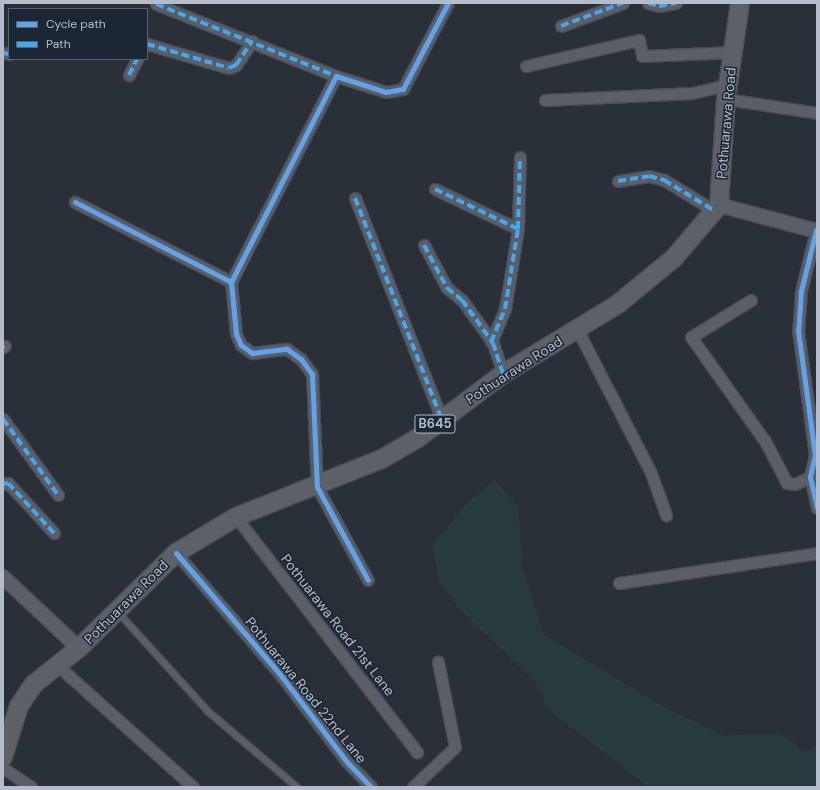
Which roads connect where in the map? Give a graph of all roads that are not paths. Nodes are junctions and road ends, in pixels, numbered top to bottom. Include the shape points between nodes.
1 (448, 3) edge
2 (623, 3) edge
3 (648, 3) edge
4 (676, 3) edge
5 (740, 3) edge
6 (156, 4) edge
7 (562, 26) dead end
8 (252, 41) junction
9 (148, 44) edge
10 (733, 52) junction
11 (136, 60) edge
12 (526, 66) dead end
13 (129, 75) dead end
14 (336, 76) junction
15 (727, 92) junction
16 (545, 100) dead end
17 (817, 113) edge
18 (520, 157) dead end
19 (618, 181) dead end
20 (435, 188) dead end
21 (355, 198) dead end
22 (75, 202) dead end
23 (717, 208) junction
24 (518, 229) junction
25 (816, 230) edge
26 (424, 244) dead end
27 (231, 282) junction
28 (751, 300) dead end
29 (577, 329) junction
30 (491, 342) junction
31 (503, 374) junction
32 (441, 418) junction
33 (3, 419) edge
34 (810, 477) junction
35 (3, 484) edge
36 (317, 487) junction
37 (58, 495) dead end
38 (817, 508) edge
39 (666, 515) dead end
40 (236, 517) junction
41 (54, 532) dead end
42 (176, 553) junction
43 (817, 553) edge
44 (3, 577) edge
45 (368, 580) dead end
46 (619, 583) dead end
47 (117, 612) junction
48 (79, 648) junction
49 (438, 662) dead end
50 (57, 665) junction
51 (417, 752) dead end
52 (3, 757) edge
53 (3, 768) edge
54 (31, 787) edge
55 (193, 787) edge
56 (297, 787) edge
57 (371, 787) edge
58 (413, 787) edge

1 - 14 street via 403,89 386,92
2 - 7 street
3 - 4 street via 659,6
5 - 10 main road, Pothuarawa Road
6 - 8 street
8 - 9 street via 236,65 229,68
8 - 14 street
10 - 12 street via 642,56 639,40
10 - 15 main road, Pothuarawa Road
11 - 13 street
14 - 27 street
15 - 16 street
15 - 17 street
15 - 23 main road, Pothuarawa Road
18 - 24 street
19 - 23 street via 648,176 664,180
20 - 24 street
21 - 32 street
22 - 27 street
23 - 25 street
23 - 29 main road, Pothuarawa Road / B645 via 674,258 618,304
24 - 30 street via 504,309
25 - 34 street via 801,291 798,330 815,455
26 - 30 street via 447,288 462,300
27 - 36 street via 236,334 241,345 252,353 287,349 302,359 312,374
28 - 34 street via 691,337 765,441 787,483 795,484
29 - 31 main road, Pothuarawa Road / B645
29 - 39 street via 651,473
30 - 31 street
31 - 32 main road, Pothuarawa Road / B645
32 - 36 main road, Pothuarawa Road / B645 via 418,438 382,459
33 - 37 street
34 - 38 street
35 - 41 street via 8,483
36 - 40 main road, Pothuarawa Road / B645
36 - 45 street
40 - 42 main road, Pothuarawa Road / B645
40 - 51 street, Pothuarawa Road 21st Lane
42 - 47 main road, Pothuarawa Road / B645
42 - 57 street, Pothuarawa Road 22nd Lane via 278,673 347,762
43 - 46 street
44 - 48 street
47 - 48 main road, Pothuarawa Road / B645
47 - 56 lane via 208,712
48 - 50 main road, Pothuarawa Road / B645
49 - 58 street via 455,747
50 - 52 main road, Pothuarawa Road / B645 via 34,684 19,706
50 - 55 street
53 - 54 street

